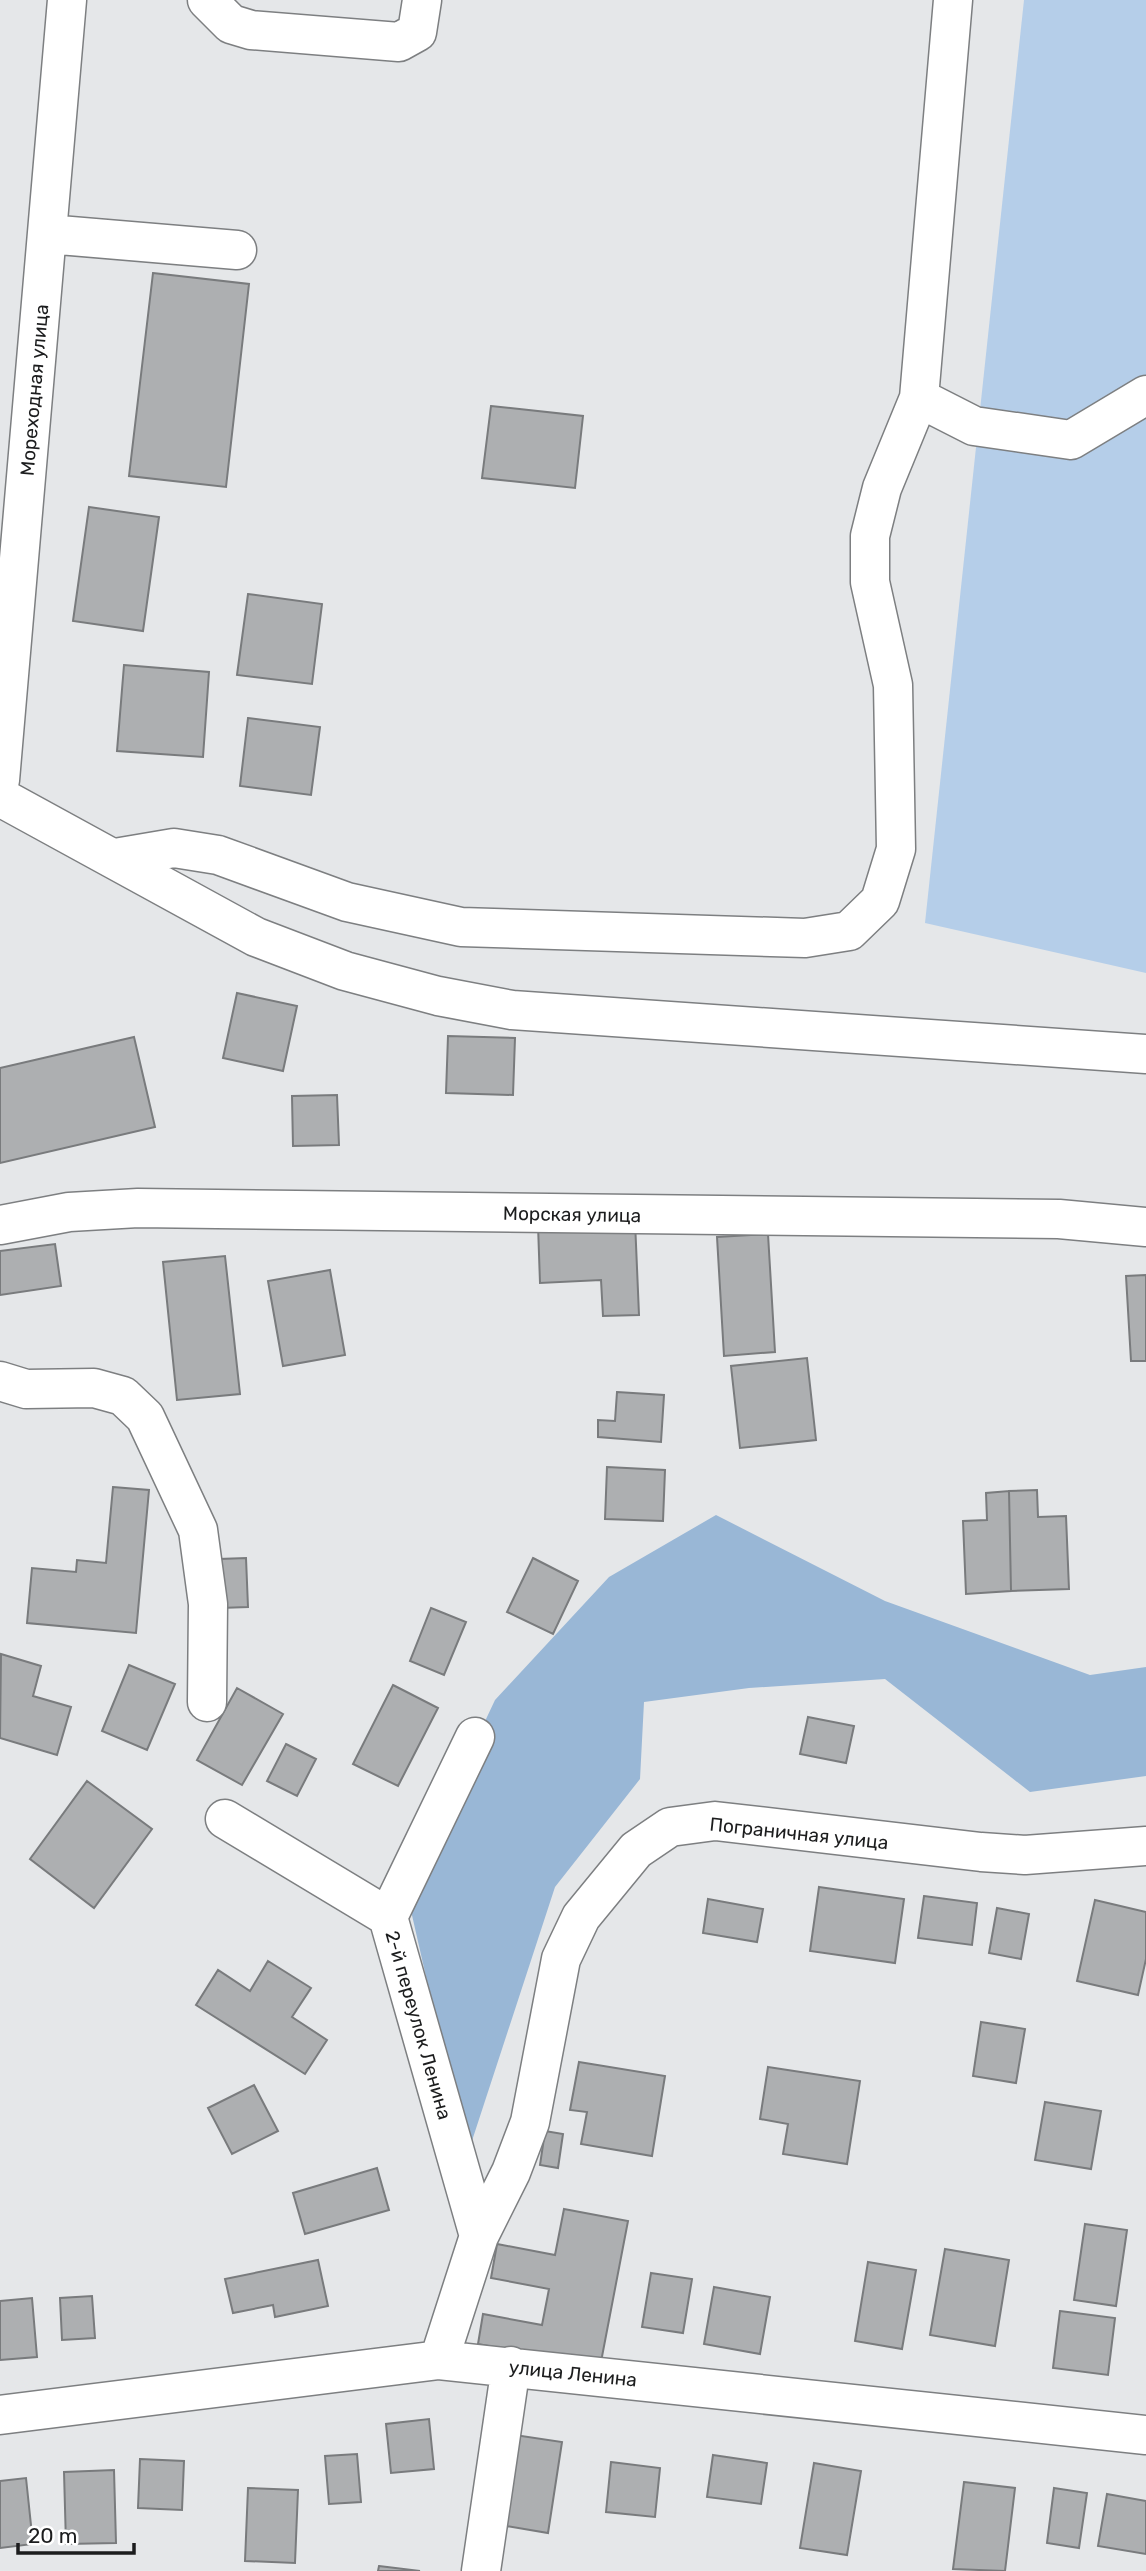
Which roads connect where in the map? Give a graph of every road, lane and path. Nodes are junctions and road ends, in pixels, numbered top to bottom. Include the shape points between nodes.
1 (67, 0) edge
2 (207, 0) edge
3 (422, 0) edge
4 (953, 0) edge
5 (47, 234) junction
6 (237, 250) dead end
7 (1146, 395) edge
8 (919, 398) junction
9 (0, 780) edge
10 (0, 797) edge
11 (115, 858) junction
12 (1146, 1054) edge
13 (0, 1225) edge
14 (1146, 1227) edge
15 (0, 1381) edge
16 (207, 1702) dead end
17 (475, 1737) dead end
18 (225, 1819) dead end
19 (1146, 1846) edge
20 (388, 1917) junction
21 (479, 2236) junction
22 (439, 2360) junction
23 (511, 2366) junction
24 (0, 2415) edge
25 (1146, 2435) edge
26 (481, 2571) edge

1 - 5 street, Мореходная улица
2 - 3 street via 231,24 251,30 399,42 417,33
4 - 8 street
5 - 6 street
5 - 9 street, Мореходная улица
7 - 8 street via 1071,440 974,426
8 - 11 street via 882,488 870,536 870,582 893,685 896,849 880,901 849,932 804,939 461,927 347,902 218,855 174,848
10 - 11 street
11 - 12 street via 256,937 345,971 438,996 512,1010
13 - 14 street, Морская улица via 69,1212 138,1208 1059,1220
15 - 16 street via 26,1389 94,1388 123,1396 145,1417 198,1530 208,1604
17 - 20 street
18 - 20 street, 2-й переулок Ленина
19 - 21 street, Пограничная улица via 981,1853 715,1821 670,1828 636,1850 589,1907 561,1958 530,2122
20 - 21 street, 2-й переулок Ленина
21 - 22 street, Пограничная улица
22 - 23 street, улица Ленина
22 - 24 street, улица Ленина
23 - 25 street, улица Ленина
23 - 26 street

